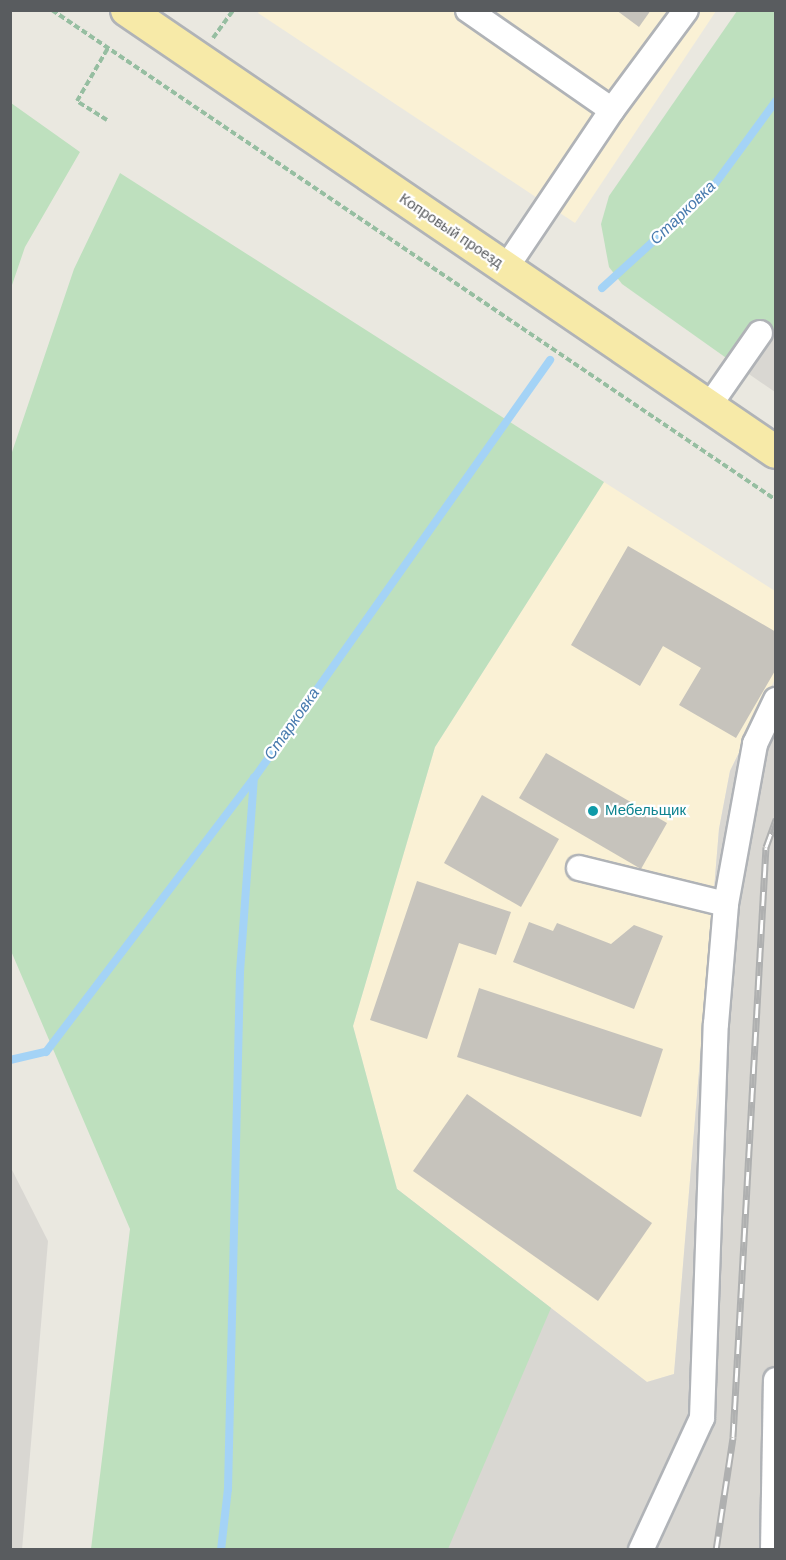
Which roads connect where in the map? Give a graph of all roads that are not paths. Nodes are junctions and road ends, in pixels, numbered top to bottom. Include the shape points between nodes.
1 (127, 10) edge
2 (468, 10) edge
3 (686, 10) edge
4 (612, 110) junction
5 (506, 268) junction
6 (760, 333) edge
7 (708, 406) junction
8 (772, 442) edge
9 (776, 700) edge
10 (579, 868) dead end
11 (726, 904) junction
12 (776, 1380) edge
13 (775, 1437) edge
14 (641, 1550) edge
15 (773, 1550) edge

1 - 5 main road, Копровый проезд
2 - 4 lane
3 - 4 lane
4 - 5 lane
5 - 7 main road, Копровый проезд
6 - 7 lane
7 - 8 main road, Копровый проезд
9 - 11 lane via 755,744
10 - 11 lane
11 - 14 lane via 716,1024 702,1418
12 - 13 lane
13 - 15 lane

